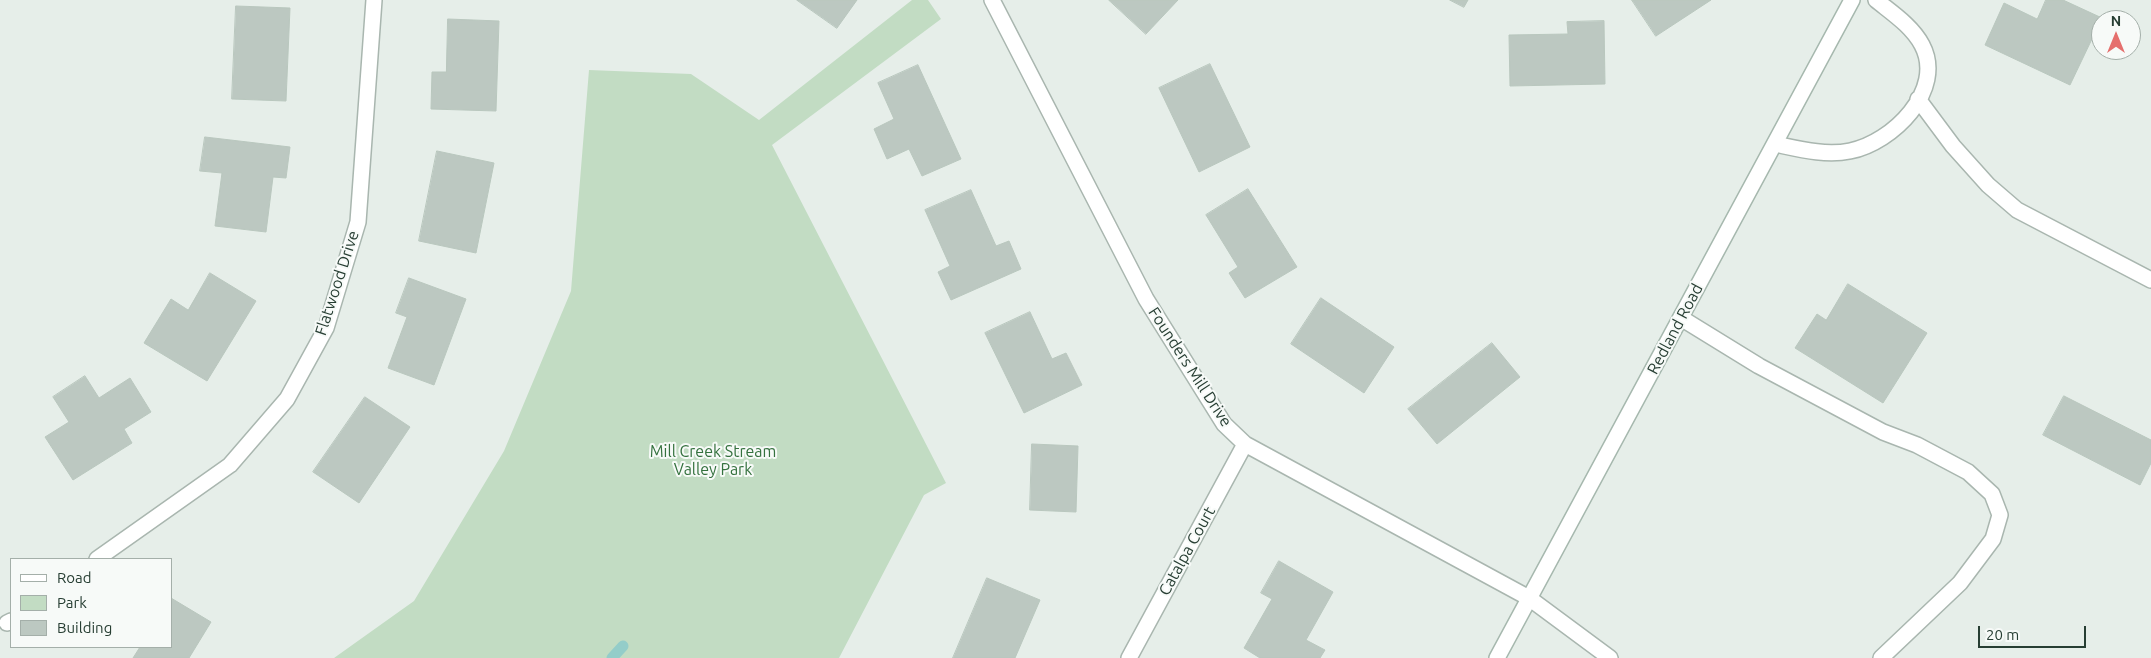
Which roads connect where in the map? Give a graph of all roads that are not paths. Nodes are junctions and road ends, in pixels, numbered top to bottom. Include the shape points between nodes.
1 (374, 0) edge
2 (992, 0) edge
3 (1852, 0) edge
4 (1876, 0) edge
5 (1918, 99) junction
6 (1774, 144) junction
7 (2151, 280) edge
8 (1681, 318) junction
9 (1245, 444) junction
10 (98, 558) edge
11 (1529, 598) junction
12 (1129, 658) edge
13 (1497, 658) edge
14 (1610, 658) edge
15 (1881, 658) edge

1 - 10 street, Flatwood Drive via 358,222 326,328 287,399 230,464
2 - 9 street, Founders Mill Drive via 1146,299 1224,424
3 - 6 street, Redland Road
4 - 5 street via 1904,22 1922,46 1929,68 1926,86
5 - 6 street via 1911,113 1896,129 1874,143 1851,151 1822,153
5 - 7 street via 1953,146 1988,185 2017,210
6 - 8 street, Redland Road
8 - 11 street, Redland Road
8 - 15 street via 1759,366 1883,432 1917,445 1968,472 1992,494 2000,514 1993,539 1960,583
9 - 11 street, Founders Mill Drive
9 - 12 street, Catalpa Court
11 - 13 street, Redland Road
11 - 14 street, Founders Mill Drive

